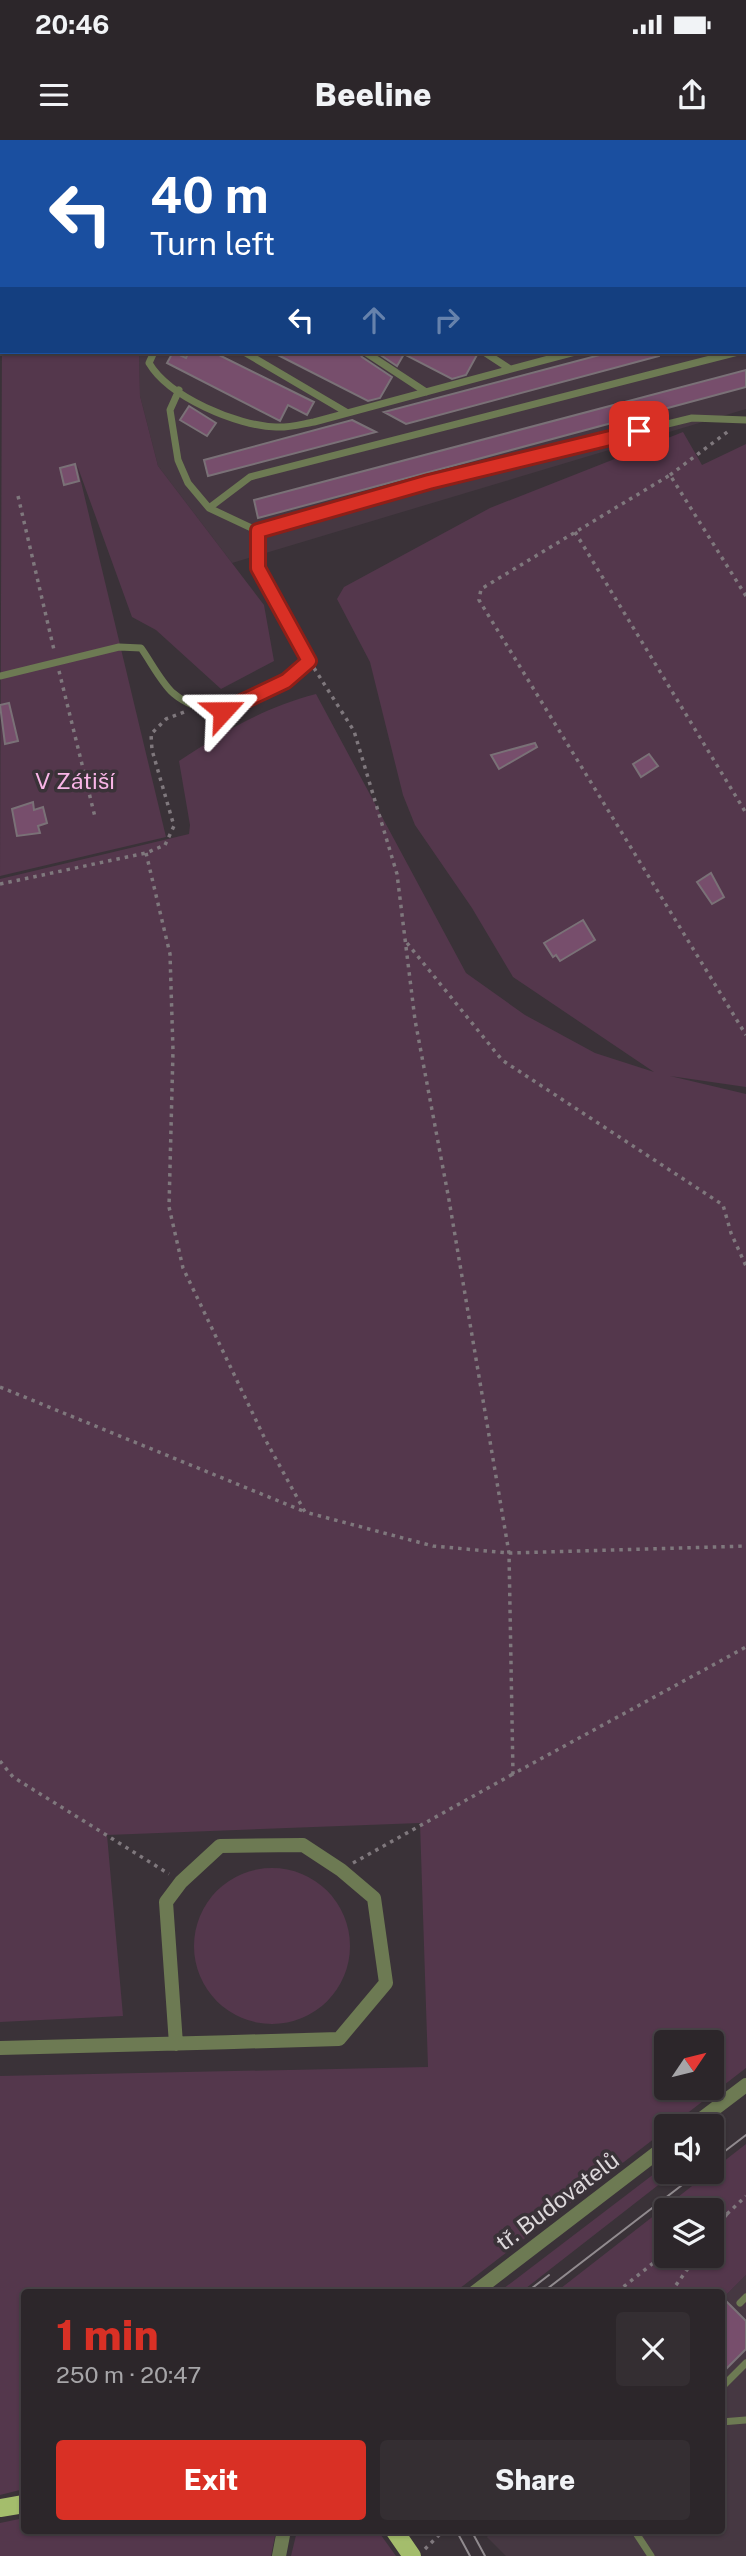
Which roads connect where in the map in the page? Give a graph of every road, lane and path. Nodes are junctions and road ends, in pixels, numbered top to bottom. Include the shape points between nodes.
1 (153, 354) edge
2 (247, 354) edge
3 (368, 354) edge
4 (487, 354) edge
5 (567, 354) edge
6 (730, 354) edge
7 (510, 369) junction
8 (179, 390) junction
9 (426, 392) junction
10 (346, 412) junction
11 (744, 420) edge
12 (670, 475) junction
13 (209, 508) junction
14 (258, 531) junction
15 (575, 532) junction
16 (746, 596) edge
17 (309, 661) junction
18 (0, 676) edge
19 (198, 707) junction
20 (746, 813) edge
21 (146, 853) junction
22 (0, 884) edge
23 (405, 941) junction
24 (746, 1035) edge
25 (746, 1266) edge
26 (0, 1387) edge
27 (305, 1512) junction
28 (746, 1546) edge
29 (509, 1553) junction
30 (746, 1647) edge
31 (0, 1761) edge
32 (513, 1774) junction
33 (341, 1870) junction
34 (181, 1882) junction
35 (176, 2044) junction
36 (0, 2048) edge
37 (746, 2085) edge
38 (708, 2114) edge
39 (654, 2155) edge
40 (746, 2196) edge
41 (727, 2214) junction
42 (724, 2216) edge
43 (724, 2218) edge
44 (654, 2262) edge
45 (688, 2268) edge
46 (479, 2289) edge
47 (621, 2289) edge
48 (673, 2289) edge
49 (746, 2363) edge
50 (725, 2384) edge
51 (746, 2420) edge
52 (725, 2421) edge
53 (21, 2504) edge
54 (0, 2508) edge
55 (283, 2534) edge
56 (397, 2534) edge
57 (440, 2534) edge
58 (637, 2534) edge
59 (279, 2556) edge
60 (412, 2556) edge
61 (418, 2556) edge
62 (651, 2556) edge

1 - 8 lane via 149,363 156,375
2 - 10 lane
3 - 9 lane
4 - 7 lane
5 - 7 lane
6 - 13 lane via 250,477
7 - 9 lane
8 - 10 lane via 205,408 277,428
8 - 13 lane via 170,410 178,460 188,483
9 - 10 lane
11 - 12 path
11 - 14 lane via 692,418 429,482
12 - 15 path
12 - 16 path
13 - 14 lane
14 - 17 lane via 258,568
15 - 20 path
15 - 24 path via 481,589 479,600
17 - 19 lane via 286,681 223,711
17 - 23 path via 354,731 397,874
18 - 19 lane via 119,647 141,648 173,692
19 - 21 path via 166,719 151,734 174,826 165,845
21 - 22 path
21 - 27 path via 170,954 169,1207 183,1268
23 - 25 path via 502,1060 723,1205
23 - 29 path
26 - 27 path
27 - 29 path via 433,1546
28 - 29 path
29 - 32 path
30 - 32 path
31 - 34 path via 13,1777
32 - 33 path
33 - 34 street via 303,1845 220,1846
33 - 35 street via 374,1898 386,1983 339,2039
34 - 35 street via 166,1902
35 - 36 street
37 - 38 street
39 - 46 street, tř. Budovatelů
40 - 41 path
41 - 42 path
41 - 43 path
44 - 47 path
45 - 48 path
49 - 50 lane
51 - 52 lane
53 - 54 main road
55 - 59 street
56 - 60 main road
57 - 61 path
58 - 62 lane

